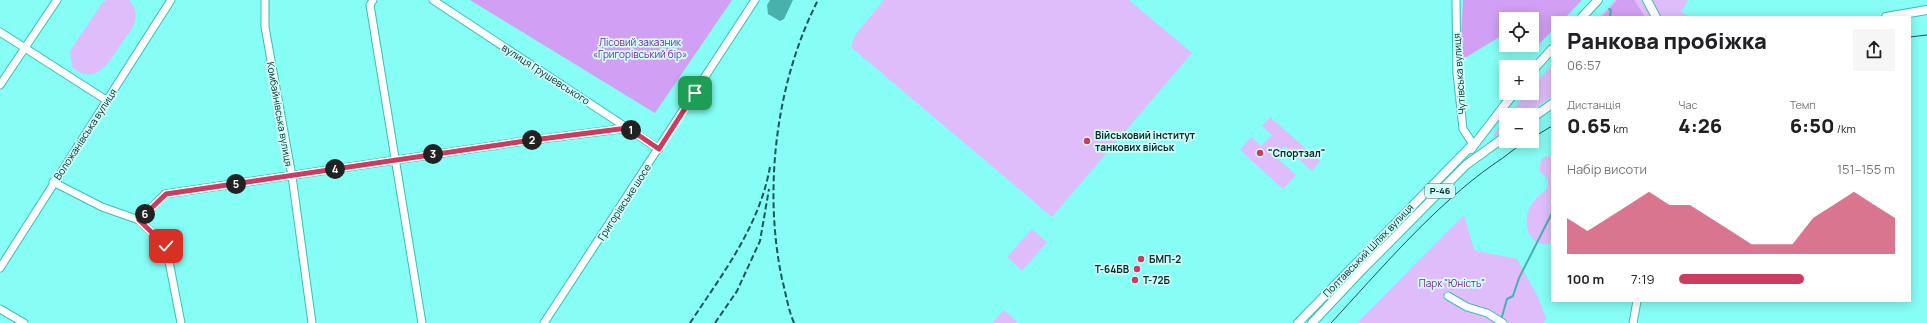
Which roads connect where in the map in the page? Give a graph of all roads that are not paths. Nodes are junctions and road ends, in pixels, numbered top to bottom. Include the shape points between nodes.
1 (57, 0) edge
2 (171, 0) edge
3 (265, 0) edge
4 (373, 0) edge
5 (433, 0) edge
6 (755, 0) edge
7 (1456, 0) edge
8 (1598, 0) edge
9 (1648, 0) edge
10 (1927, 10) edge
11 (1583, 16) edge
12 (1655, 16) edge
13 (1892, 16) edge
14 (0, 32) edge
15 (25, 48) junction
16 (1551, 49) edge
17 (1539, 63) edge
18 (0, 84) edge
19 (106, 100) junction
20 (1508, 100) edge
21 (1551, 105) edge
22 (1539, 113) edge
23 (628, 128) junction
24 (1499, 141) edge
25 (1473, 144) junction
26 (659, 149) junction
27 (395, 160) junction
28 (292, 176) junction
29 (53, 182) junction
30 (1445, 186) junction
31 (139, 220) junction
32 (0, 268) edge
33 (1448, 296) dead end
34 (1637, 302) edge
35 (0, 309) edge
36 (1500, 321) edge
37 (24, 323) edge
38 (181, 323) edge
39 (312, 323) edge
40 (422, 323) edge
41 (544, 323) edge
42 (1298, 323) edge
43 (1312, 323) edge
44 (1633, 323) edge

1 - 15 street
2 - 19 street, Воложанівська вулиця
3 - 28 street, Комбайнівська вулиця via 265,27
4 - 27 street via 370,6
5 - 23 street, вулиця Грушевського
6 - 26 street, Григорівське шосе
7 - 25 street, Чутівська вулиця via 1457,73 1463,129
8 - 11 main road
9 - 12 main road
10 - 13 main road
14 - 15 street
15 - 18 street
15 - 19 street
16 - 17 main road
19 - 29 street, Воложанівська вулиця
20 - 25 main road, Полтавський Шлях вулиця
21 - 22 main road
23 - 26 street, вулиця Грушевського
23 - 27 street
24 - 30 main road, Р-46 via 1472,160
25 - 30 main road, Полтавський Шлях вулиця
25 - 42 main road, Полтавський Шлях вулиця
26 - 41 street, Григорівське шосе
27 - 28 street
27 - 40 street
28 - 31 street via 166,194
28 - 39 street, Комбайнівська вулиця
29 - 31 street via 102,207
29 - 32 street, Воложанівська вулиця
30 - 43 main road, Полтавський Шлях вулиця / Р-46
31 - 38 street via 166,246
33 - 36 street via 1467,307 1487,312
34 - 44 street
35 - 37 street

